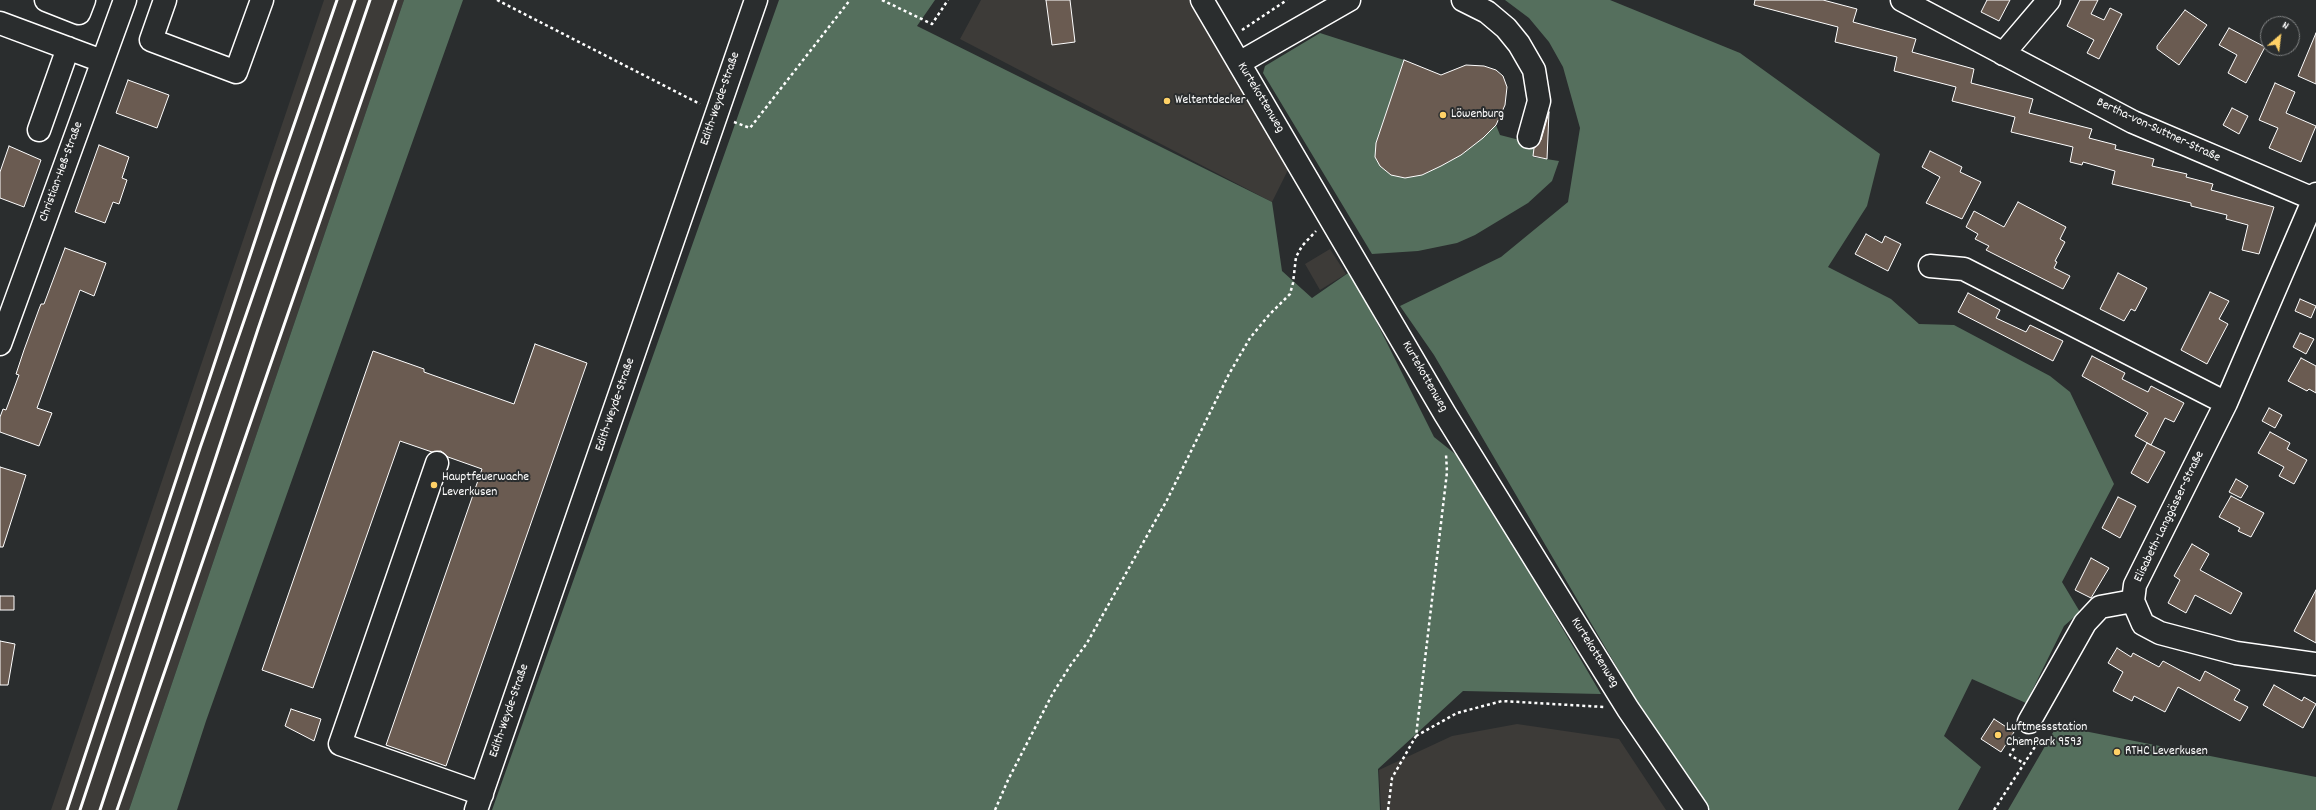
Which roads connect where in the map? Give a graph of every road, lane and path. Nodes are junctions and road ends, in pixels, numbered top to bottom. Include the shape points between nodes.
1 (46, 0) edge
2 (84, 0) edge
3 (125, 0) edge
4 (165, 0) edge
5 (262, 0) edge
6 (497, 0) edge
7 (756, 0) edge
8 (850, 0) edge
9 (882, 0) edge
10 (948, 0) edge
11 (1202, 0) edge
12 (1287, 0) edge
13 (1349, 0) edge
14 (1463, 0) edge
15 (1902, 0) edge
16 (2049, 0) edge
17 (0, 23) edge
18 (1225, 41) junction
19 (68, 48) junction
20 (2003, 54) junction
21 (102, 61) junction
22 (1239, 62) junction
23 (716, 112) junction
24 (39, 130) dead end
25 (1528, 138) dead end
26 (2315, 198) edge
27 (1330, 217) junction
28 (1930, 266) dead end
29 (0, 344) edge
30 (2226, 402) junction
31 (1446, 450) dead end
32 (437, 463) dead end
33 (2133, 601) junction
34 (2316, 664) edge
35 (1628, 709) junction
36 (2029, 722) joint
37 (1416, 736) junction
38 (2025, 764) dead end
39 (479, 802) edge
40 (995, 810) edge
41 (1388, 810) edge
42 (1697, 810) edge

1 - 2 street via 79,12
3 - 21 street, Christian-Heß-Straße
4 - 5 street via 151,40 236,72
6 - 23 path
7 - 23 street, Edith-Weyde-Straße
8 - 23 path via 750,128
9 - 10 path via 932,24
11 - 18 street, Kurtekottenweg
12 - 18 path
13 - 22 street
14 - 25 street via 1487,12 1506,28 1534,70 1539,102
15 - 20 street, Bertha-von-Suttner-Straße
16 - 20 street
17 - 19 street
18 - 22 street, Kurtekottenweg
19 - 21 street
19 - 24 street
20 - 26 street, Bertha-von-Suttner-Straße via 2133,122
21 - 29 street, Christian-Heß-Straße
22 - 27 street, Kurtekottenweg
23 - 39 street, Edith-Weyde-Straße
26 - 30 street, Elisabeth-Langgässer-Straße
27 - 35 street, Kurtekottenweg via 1445,414
27 - 40 path via 1302,246 1296,257 1290,294 1250,338 1229,374 1167,500 1087,643 1053,693
28 - 30 street via 1964,269
30 - 33 street, Elisabeth-Langgässer-Straße via 2135,585
31 - 37 path via 1447,472
32 - 39 street via 340,744
33 - 34 street via 2143,624 2160,633 2236,653
33 - 36 street via 2100,607 2085,623
35 - 37 path via 1502,702 1457,713
35 - 42 street, Kurtekottenweg
36 - 38 path via 2010,755
37 - 41 path via 1392,778

